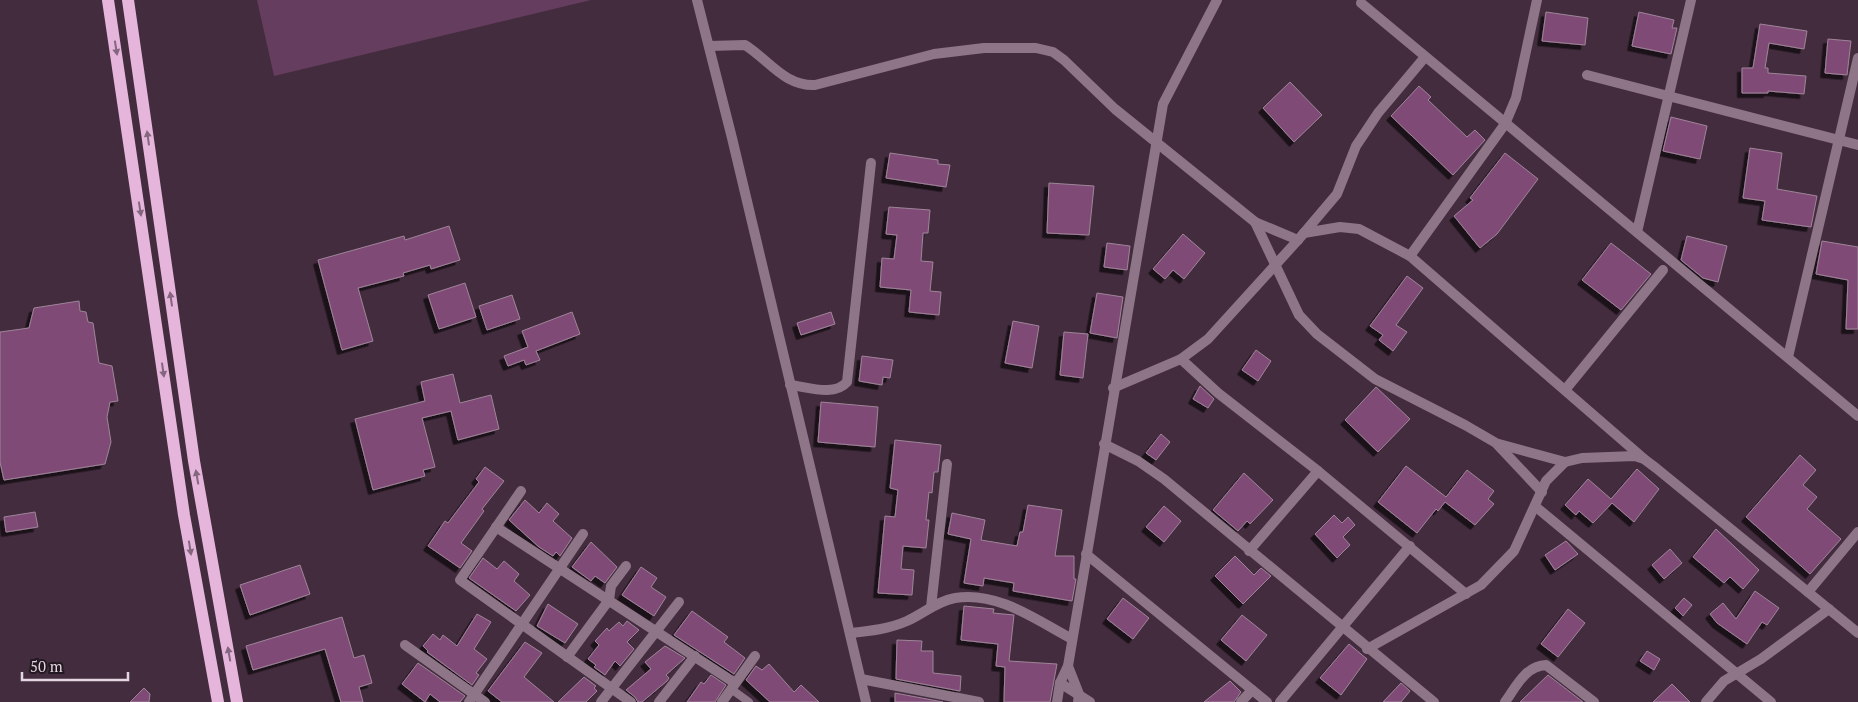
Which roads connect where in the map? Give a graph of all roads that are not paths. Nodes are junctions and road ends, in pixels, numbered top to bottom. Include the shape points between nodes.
1 (108, 0) edge
2 (128, 0) edge
3 (697, 0) edge
4 (1217, 0) edge
5 (1537, 0) edge
6 (1691, 0) edge
7 (1361, 3) dead end
8 (709, 46) junction
9 (1425, 57) junction
10 (1858, 58) edge
11 (1587, 75) dead end
12 (1669, 96) junction
13 (1505, 124) junction
14 (1838, 140) junction
15 (1156, 142) junction
16 (1858, 145) edge
17 (871, 163) dead end
18 (1255, 222) junction
19 (1637, 232) junction
20 (1301, 236) junction
21 (1410, 256) junction
22 (1275, 266) junction
23 (1663, 270) dead end
24 (1788, 358) junction
25 (1181, 359) junction
26 (790, 384) junction
27 (1114, 388) junction
28 (1565, 390) junction
29 (1858, 416) edge
30 (1496, 443) junction
31 (1104, 444) junction
32 (1644, 459) junction
33 (1564, 462) junction
34 (946, 464) dead end
35 (1318, 471) junction
36 (521, 491) dead end
37 (1542, 492) junction
38 (1536, 506) junction
39 (184, 515) junction
40 (204, 515) junction
41 (496, 527) junction
42 (1858, 532) edge
43 (583, 534) dead end
44 (1410, 546) junction
45 (1249, 551) junction
46 (1086, 554) junction
47 (626, 566) dead end
48 (559, 569) junction
49 (1808, 592) junction
50 (1466, 594) junction
51 (609, 600) junction
52 (679, 602) dead end
53 (931, 607) junction
54 (1829, 610) junction
55 (522, 625) junction
56 (1341, 628) junction
57 (656, 630) junction
58 (851, 633) junction
59 (1858, 633) edge
60 (1072, 639) junction
61 (405, 645) dead end
62 (1368, 649) junction
63 (695, 656) junction
64 (755, 656) dead end
65 (567, 657) junction
66 (1068, 666) junction
67 (1736, 673) junction
68 (861, 679) junction
69 (1060, 683) junction
70 (733, 686) junction
71 (611, 688) junction
72 (1252, 690) junction
73 (236, 697) edge
74 (472, 698) edge
75 (1079, 698) edge
76 (217, 699) edge
77 (484, 702) edge
78 (601, 702) edge
79 (631, 702) edge
80 (659, 702) edge
81 (722, 702) edge
82 (749, 702) edge
83 (866, 702) edge
84 (979, 702) edge
85 (1057, 702) edge
86 (1090, 702) edge
87 (1241, 702) edge
88 (1267, 702) edge
89 (1280, 702) edge
90 (1434, 702) edge
91 (1505, 702) edge
92 (1594, 702) edge
93 (1706, 702) edge
94 (1771, 702) edge

1 -> 39 main road
40 -> 2 main road
3 - 8 street
4 - 15 street via 1163,104
5 - 13 street via 1516,98
6 - 12 street
7 - 9 street
8 - 15 street via 745,45 788,80 802,86 934,54 984,48 1036,48 1053,52 1064,60 1115,109
8 - 26 street
9 - 13 street
9 - 20 street via 1378,113 1356,146 1337,194
10 - 14 street
11 - 12 street
12 - 14 street
12 - 19 street
13 - 19 street
13 - 21 street
14 - 16 street
14 - 24 street
15 - 18 street
15 - 27 street
17 - 26 street via 847,382 841,389 834,390
18 - 20 street
18 - 22 street
19 - 24 street
20 - 21 street via 1340,227 1359,229
20 - 22 street
21 - 28 street
22 - 25 street via 1208,339
22 - 30 street via 1299,315 1351,363
23 - 28 street
24 - 29 street
25 - 27 street
25 - 35 street via 1218,393
26 - 58 street
27 - 31 street
28 - 32 street
30 - 33 street
30 - 37 street
31 - 45 street via 1164,479
31 - 46 street
32 - 33 street via 1617,455
32 - 49 street
33 - 37 street via 1546,481
34 - 53 street
35 - 44 street
35 - 45 street
36 - 41 street
37 - 38 street
38 - 50 street via 1514,551 1480,585
38 - 67 street
39 - 40 main road
39 -> 76 main road
73 -> 40 main road
41 - 48 street
41 - 55 street via 460,580
42 - 49 street
43 - 48 street
44 - 50 street
44 - 56 street
45 - 56 street
46 - 60 street
46 - 72 street
47 - 51 street via 611,586
48 - 51 street
48 - 55 street
49 - 54 street
50 - 62 street
51 - 57 street
51 - 65 street
52 - 57 street
53 - 58 street via 908,621
53 - 60 street via 955,598 977,598 1007,604
54 - 59 street
54 - 67 street
55 - 65 street
55 - 74 street
56 - 62 street
56 - 89 street
57 - 63 street
57 - 71 street
58 - 68 street
60 - 66 street
61 - 74 street
62 - 90 street
63 - 70 street
63 - 80 street
64 - 70 street
65 - 71 street
66 - 69 street
66 - 75 street
67 - 93 street via 1724,681
67 - 94 street
68 - 83 street
68 - 84 street
69 - 75 street
69 - 85 street
70 - 81 street
70 - 82 lane
71 - 78 street
71 - 79 street
72 - 87 street
72 - 88 street
73 - 76 main road
74 - 77 street
75 - 86 street
91 - 92 street via 1528,671 1537,665 1546,665

